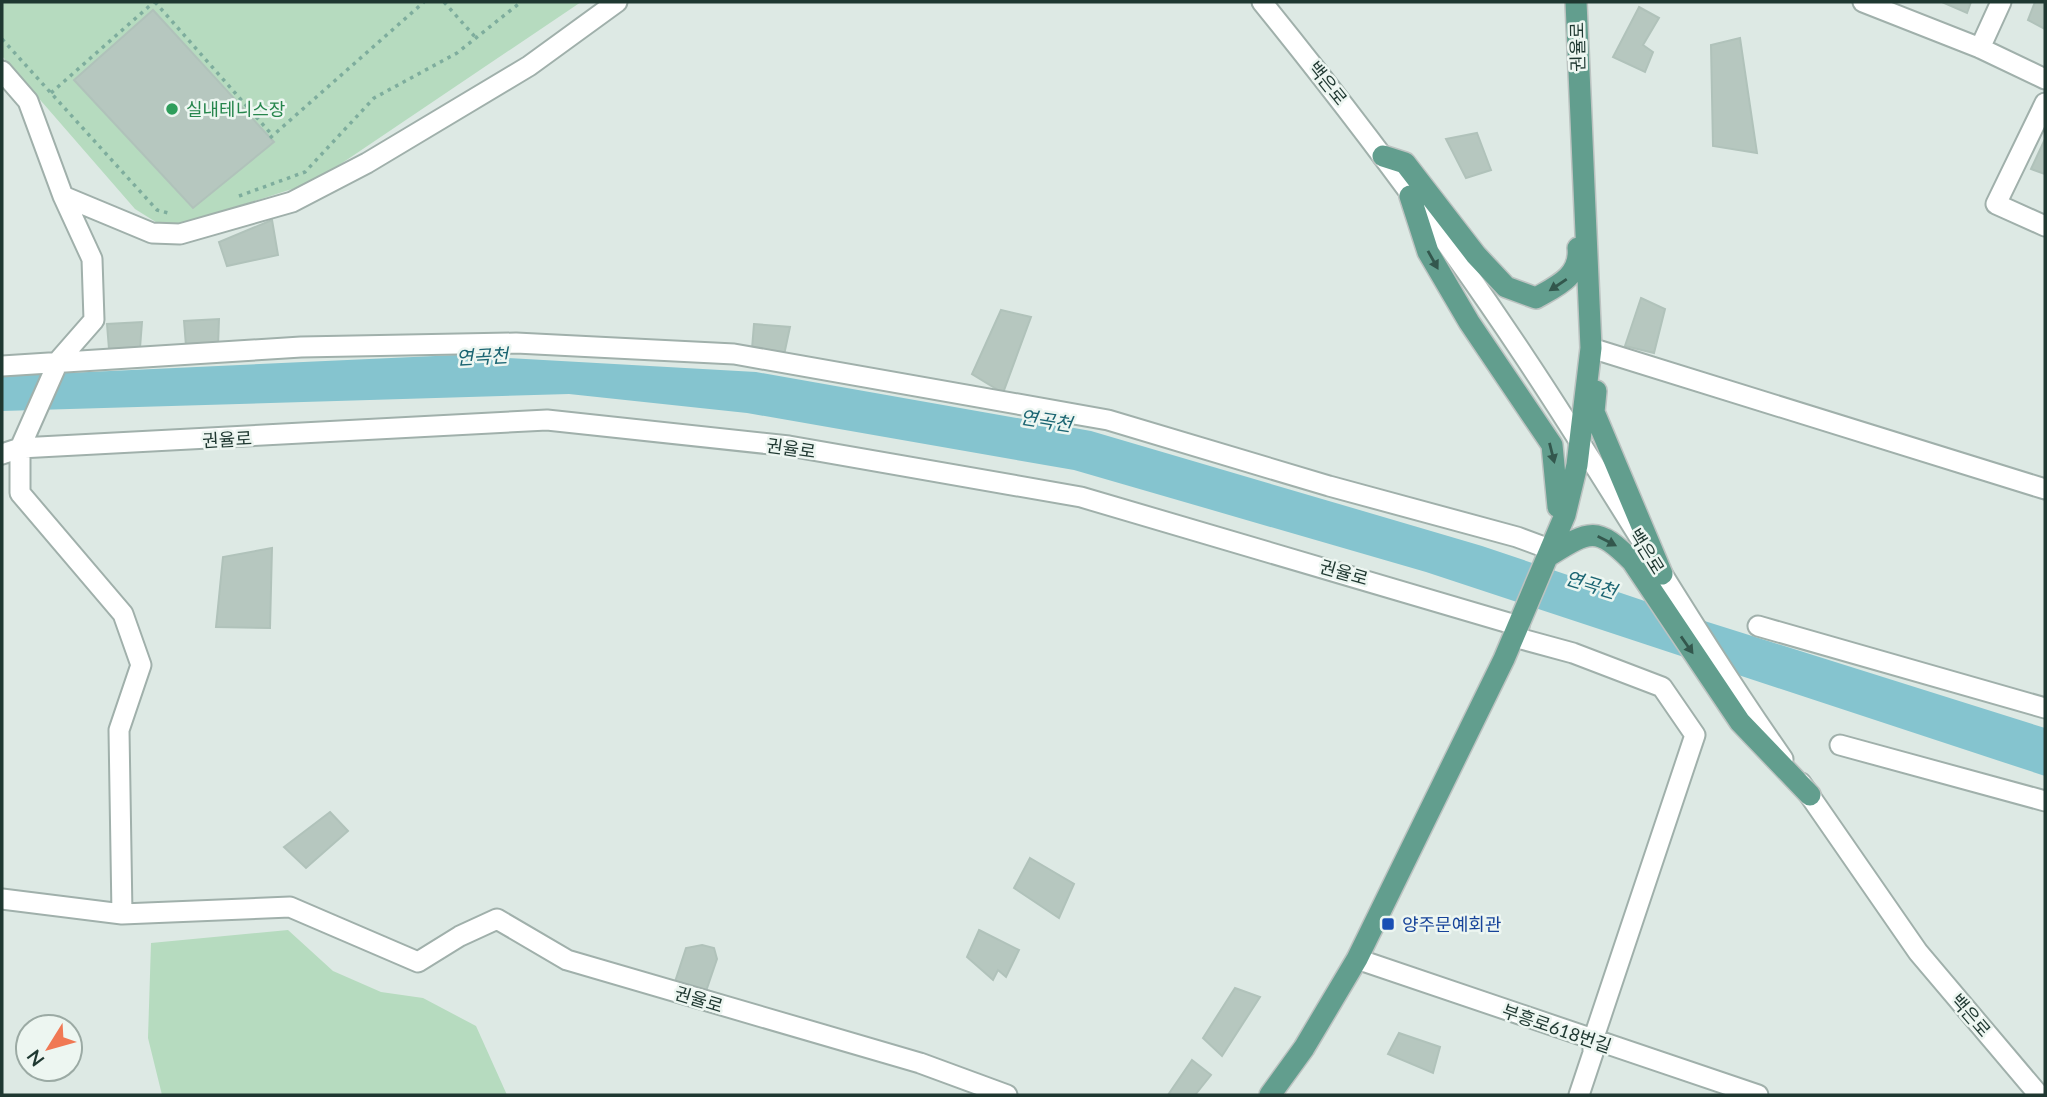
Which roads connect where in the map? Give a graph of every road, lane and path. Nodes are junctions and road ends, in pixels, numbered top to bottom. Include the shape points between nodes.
1 (155, 2) edge
2 (424, 2) edge
3 (443, 2) edge
4 (521, 2) edge
5 (617, 2) edge
6 (1262, 2) edge
7 (1576, 2) edge
8 (1863, 2) edge
9 (2000, 2) edge
10 (476, 38) junction
11 (2, 40) edge
12 (1980, 48) junction
13 (2, 71) edge
14 (2045, 79) edge
15 (50, 94) junction
16 (2045, 103) edge
17 (1579, 127) junction
18 (1383, 156) junction
19 (63, 196) junction
20 (1410, 196) junction
21 (231, 199) dead end
22 (182, 217) dead end
23 (2045, 226) edge
24 (1595, 350) junction
25 (59, 360) junction
26 (2, 366) edge
27 (1580, 441) junction
28 (11, 451) edge
29 (2045, 489) edge
30 (1552, 549) junction
31 (1655, 581) junction
32 (1758, 626) dead end
33 (1517, 631) junction
34 (2045, 708) edge
35 (1748, 718) junction
36 (1840, 745) dead end
37 (1810, 795) joint
38 (2045, 801) edge
39 (2, 899) edge
40 (122, 914) junction
41 (1357, 959) junction
42 (1593, 1040) junction
43 (1007, 1095) edge
44 (1270, 1095) edge
45 (1579, 1095) edge
46 (1758, 1095) edge
47 (2039, 1095) edge

1 - 2 path via 272,137
1 - 15 path
3 - 10 path
4 - 10 path
5 - 19 street via 529,66 367,163 292,202 180,234 152,233
6 - 18 street, 백은로
7 - 17 main road, 권율로
8 - 12 street
9 - 12 street
10 - 21 path via 374,98 305,172
11 - 15 path
12 - 14 street
13 - 19 street via 28,101
15 - 22 path via 157,210
16 - 23 street via 1996,204
17 -> 18 main road via 1577,263 1564,282 1536,299 1506,287 1405,163
17 - 24 main road, 권율로
18 - 20 street, 백은로
19 - 25 street via 92,259 94,320
20 - 27 street, 백은로
20 -> 30 main road via 1428,252 1552,445 1558,478
24 - 27 main road, 권율로
24 - 29 street
24 - 31 main road via 1594,412
25 - 26 street
25 - 28 street
25 - 30 street via 301,347 516,343 734,354 1108,420
27 - 30 main road, 권율로 via 1565,515
27 - 31 street, 백은로
28 - 33 street, 권율로 via 547,420 789,446 1082,497
28 - 40 street via 20,493 123,614 141,665 119,730
30 -> 31 main road via 1577,538 1598,536 1614,542
30 - 33 main road, 권율로
31 -> 35 main road
31 - 35 street, 백은로 via 1676,598
32 - 34 street
33 - 41 main road
33 - 42 street, 권율로 via 1662,687 1695,734
35 - 37 main road
36 - 38 street
37 - 47 street, 백은로 via 1918,951
39 - 40 street, 권율로
40 - 43 street, 권율로 via 289,907 418,962 496,919 567,960 920,1063
41 - 42 street, 부흥로618번길
41 - 44 main road
42 - 45 street
42 - 46 street, 부흥로618번길

